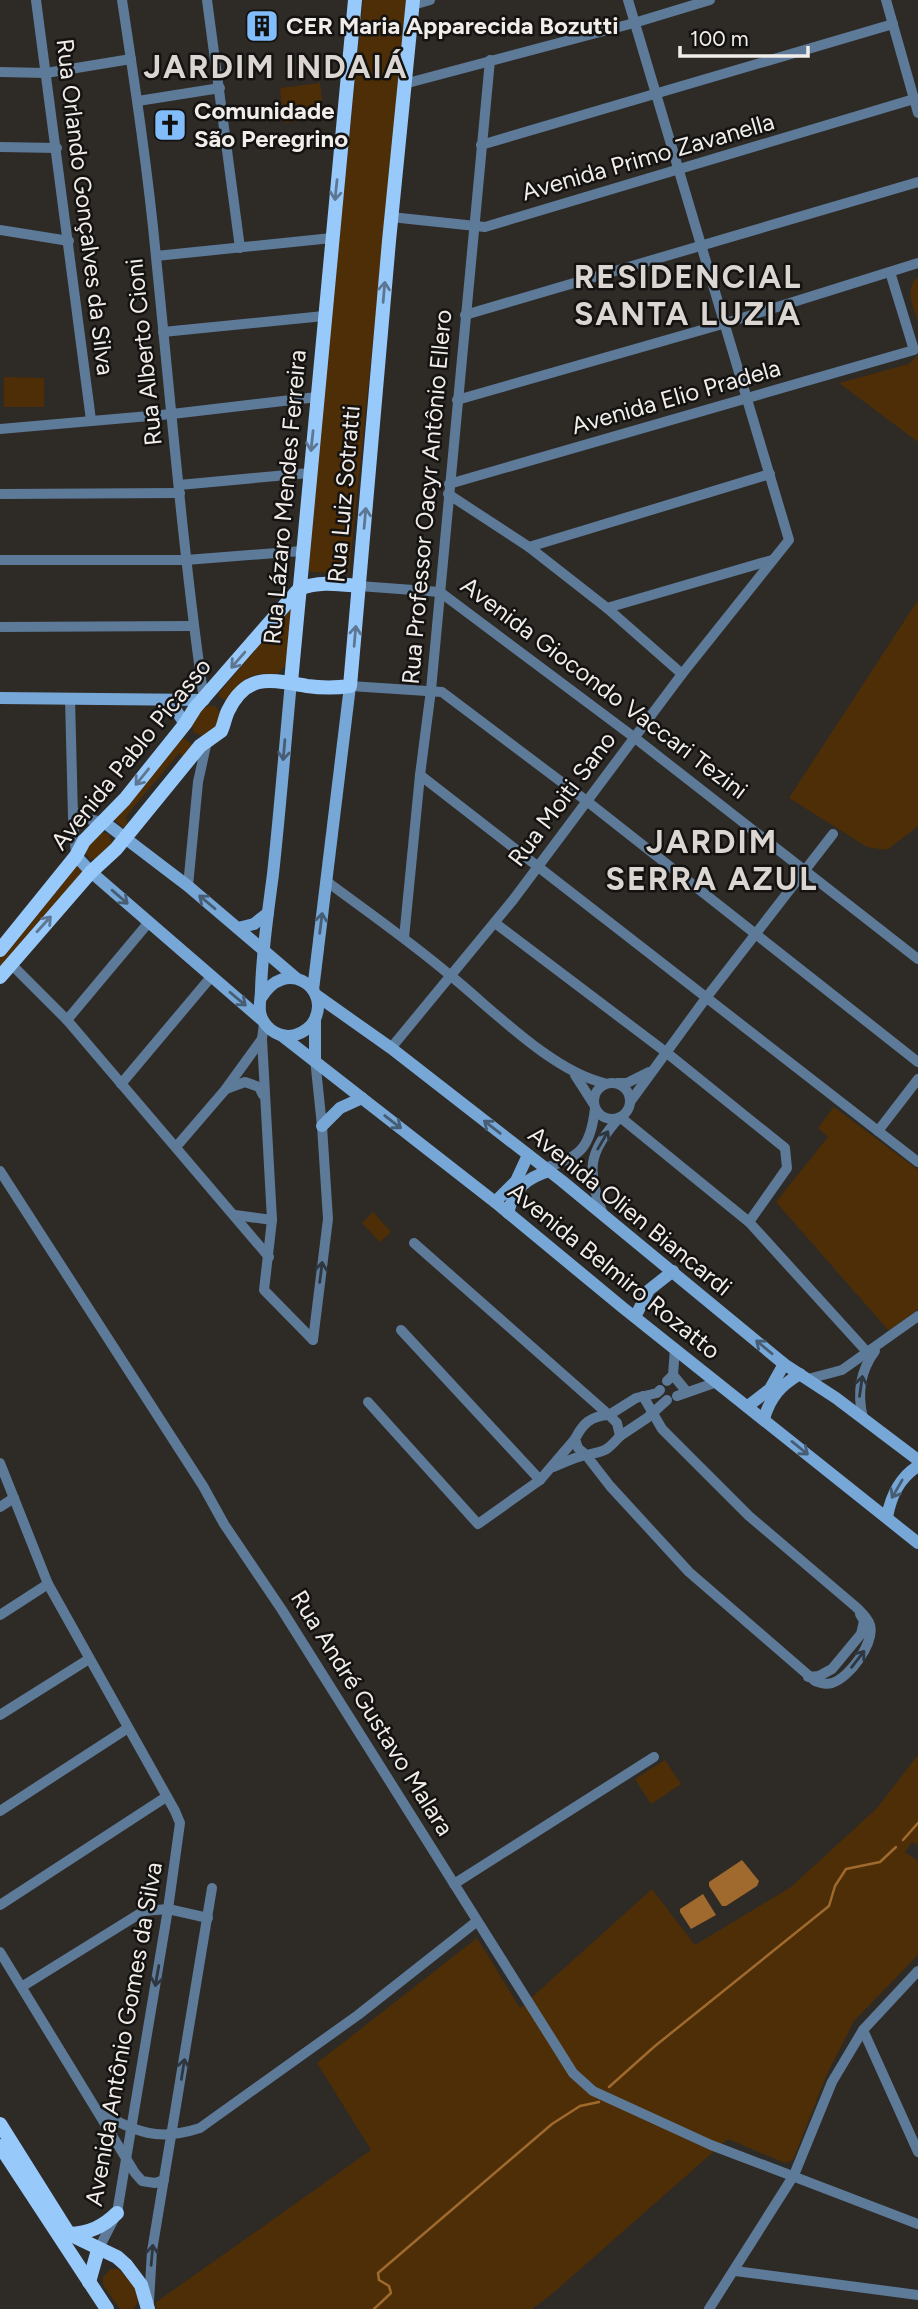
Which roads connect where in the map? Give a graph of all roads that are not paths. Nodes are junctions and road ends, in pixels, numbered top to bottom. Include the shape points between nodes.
1 (36, 0) edge
2 (122, 0) edge
3 (207, 0) edge
4 (355, 0) edge
5 (430, 0) edge
6 (628, 0) edge
7 (710, 0) edge
8 (886, 0) edge
9 (413, 3) edge
10 (634, 23) junction
11 (892, 24) junction
12 (131, 59) junction
13 (490, 60) junction
14 (0, 72) edge
15 (47, 73) junction
16 (404, 84) junction
17 (220, 88) junction
18 (656, 95) junction
19 (914, 99) junction
20 (138, 101) junction
21 (918, 113) edge
22 (481, 145) junction
23 (0, 148) edge
24 (57, 148) junction
25 (680, 170) junction
26 (918, 182) edge
27 (391, 216) junction
28 (474, 226) junction
29 (0, 230) edge
30 (332, 238) junction
31 (69, 241) junction
32 (702, 246) junction
33 (240, 248) junction
34 (156, 256) junction
35 (918, 263) edge
36 (890, 272) junction
37 (324, 316) junction
38 (465, 316) junction
39 (726, 323) junction
40 (163, 332) junction
41 (317, 397) junction
42 (747, 399) junction
43 (457, 400) junction
44 (172, 414) junction
45 (91, 420) junction
46 (0, 429) edge
47 (309, 472) junction
48 (770, 474) junction
49 (179, 489) junction
50 (449, 489) junction
51 (0, 494) edge
52 (529, 547) junction
53 (302, 551) junction
54 (0, 560) edge
55 (186, 560) junction
56 (772, 560) junction
57 (359, 586) junction
58 (299, 589) junction
59 (440, 592) junction
60 (607, 608) junction
61 (193, 626) junction
62 (0, 627) edge
63 (682, 674) junction
64 (290, 682) junction
65 (350, 686) junction
66 (431, 690) junction
67 (0, 698) edge
68 (70, 698) junction
69 (156, 699) junction
70 (204, 700) junction
71 (226, 714) junction
72 (185, 724) junction
73 (635, 738) junction
74 (204, 743) junction
75 (419, 775) junction
76 (588, 802) junction
77 (74, 811) junction
78 (104, 822) junction
79 (833, 834) dead end
80 (125, 838) junction
81 (76, 856) junction
82 (538, 866) junction
83 (804, 871) junction
84 (91, 872) junction
85 (326, 881) junction
86 (187, 886) junction
87 (268, 913) junction
88 (149, 922) junction
89 (495, 923) junction
90 (238, 928) junction
91 (755, 935) junction
92 (404, 939) junction
93 (262, 949) junction
94 (0, 950) edge
95 (918, 959) edge
96 (11, 964) junction
97 (0, 976) edge
98 (452, 976) junction
99 (211, 977) junction
100 (296, 978) junction
101 (315, 993) junction
102 (261, 998) junction
103 (706, 998) junction
104 (67, 1020) junction
105 (315, 1020) junction
106 (264, 1022) junction
107 (281, 1035) junction
108 (262, 1039) junction
109 (391, 1048) junction
110 (667, 1053) junction
111 (315, 1059) junction
112 (918, 1062) edge
113 (658, 1066) junction
114 (572, 1072) junction
115 (918, 1079) edge
116 (604, 1083) junction
117 (617, 1083) junction
118 (121, 1084) junction
119 (225, 1090) junction
120 (265, 1097) junction
121 (362, 1098) junction
122 (630, 1102) junction
123 (594, 1105) junction
124 (620, 1117) junction
125 (322, 1126) junction
126 (878, 1131) junction
127 (176, 1147) junction
128 (528, 1155) junction
129 (918, 1162) edge
130 (547, 1170) junction
131 (0, 1171) edge
132 (495, 1202) junction
133 (508, 1213) junction
134 (603, 1214) junction
135 (235, 1215) junction
136 (272, 1220) junction
137 (749, 1222) junction
138 (414, 1243) dead end
139 (269, 1257) junction
140 (662, 1262) junction
141 (673, 1271) junction
142 (622, 1307) junction
143 (918, 1316) edge
144 (635, 1317) junction
145 (401, 1330) dead end
146 (879, 1345) junction
147 (676, 1348) junction
148 (868, 1353) junction
149 (785, 1364) junction
150 (804, 1377) junction
151 (717, 1381) junction
152 (660, 1390) dead end
153 (586, 1394) junction
154 (643, 1396) junction
155 (667, 1400) dead end
156 (368, 1402) dead end
157 (748, 1406) junction
158 (654, 1413) junction
159 (609, 1415) junction
160 (593, 1417) junction
161 (863, 1418) junction
162 (764, 1419) junction
163 (620, 1436) junction
164 (575, 1439) junction
165 (601, 1454) junction
166 (586, 1455) junction
167 (918, 1460) edge
168 (0, 1463) edge
169 (553, 1466) junction
170 (918, 1466) edge
171 (602, 1476) junction
172 (540, 1480) junction
173 (14, 1498) junction
174 (0, 1507) edge
175 (887, 1517) junction
176 (918, 1543) edge
177 (48, 1584) junction
178 (0, 1615) edge
179 (89, 1659) junction
180 (0, 1715) edge
181 (128, 1728) junction
182 (654, 1757) dead end
183 (166, 1797) junction
184 (0, 1811) edge
185 (454, 1884) junction
186 (212, 1888) dead end
187 (0, 1905) edge
188 (168, 1909) junction
189 (208, 1918) junction
190 (476, 1922) junction
191 (0, 1952) edge
192 (918, 1971) edge
193 (23, 1986) junction
194 (863, 2030) junction
195 (134, 2111) junction
196 (99, 2112) junction
197 (116, 2121) junction
198 (0, 2124) edge
199 (131, 2129) junction
200 (158, 2134) junction
201 (172, 2136) junction
202 (0, 2146) edge
203 (917, 2146) edge
204 (127, 2152) junction
205 (794, 2175) junction
206 (163, 2180) junction
207 (117, 2213) junction
208 (918, 2224) edge
209 (69, 2234) junction
210 (98, 2249) junction
211 (117, 2257) junction
212 (735, 2271) junction
213 (90, 2276) junction
214 (918, 2295) edge
215 (107, 2309) edge
216 (148, 2309) edge
217 (709, 2309) edge

1 - 15 street, Rua Orlando Gonçalves da Silva
2 - 12 street, Rua Alberto Cioni
3 - 17 street
4 -> 30 main road, Rua Lázaro Mendes Ferreira
5 - 9 street
6 - 10 street
7 - 10 street
8 - 11 street
9 - 16 main road, Rua Luiz Sotratti
10 - 13 street
10 - 18 street
11 - 18 street
11 - 19 street
12 - 15 street
12 - 20 street, Rua Alberto Cioni
13 - 16 street
13 - 22 street, Rua Professor Oacyr Antônio Ellero
14 - 15 street
15 - 24 street, Rua Orlando Gonçalves da Silva
16 - 27 main road, Rua Luiz Sotratti
17 - 20 street
17 - 33 street
18 - 22 street
18 - 25 street
19 - 21 street
19 - 25 street, Avenida Primo Zavanella
20 - 34 street, Rua Alberto Cioni
22 - 28 street, Rua Professor Oacyr Antônio Ellero
23 - 24 street
24 - 31 street, Rua Orlando Gonçalves da Silva
25 - 28 street, Avenida Primo Zavanella via 485,227
25 - 32 street
26 - 32 street
27 - 28 street, Avenida Primo Zavanella
57 -> 27 main road, Rua Luiz Sotratti
28 - 38 street, Rua Professor Oacyr Antônio Ellero
29 - 31 street
30 - 33 street
30 - 37 main road, Rua Lázaro Mendes Ferreira
31 - 45 street, Rua Orlando Gonçalves da Silva
32 - 38 street
32 - 39 street
33 - 34 street
34 - 40 street, Rua Alberto Cioni
35 - 36 street
36 - 39 street
36 - 42 street, Avenida Elio Pradela via 914,350
37 - 40 street
37 - 41 main road, Rua Lázaro Mendes Ferreira
38 - 43 street, Rua Professor Oacyr Antônio Ellero
39 - 42 street
39 - 43 street
40 - 44 street, Rua Alberto Cioni
41 - 44 street
41 -> 47 main road, Rua Lázaro Mendes Ferreira
42 - 48 street
42 - 50 street, Avenida Elio Pradela
43 - 50 street, Rua Professor Oacyr Antônio Ellero
44 - 45 street
44 - 49 street, Rua Alberto Cioni
45 - 46 street
47 - 49 street
47 - 53 main road, Rua Lázaro Mendes Ferreira
48 - 52 street
48 - 56 street, Rua Moiti Sano via 789,540
49 - 51 street
49 - 55 street, Rua Alberto Cioni
50 - 52 street
50 - 59 street, Rua Professor Oacyr Antônio Ellero
52 - 60 street
53 - 55 street
53 - 58 main road, Rua Lázaro Mendes Ferreira
54 - 55 street
55 - 61 street, Rua Alberto Cioni
56 - 60 street
56 - 63 street, Rua Moiti Sano
57 - 58 main road, Avenida Giocondo Vaccari Tezini via 314,584
57 - 59 street, Avenida Giocondo Vaccari Tezini
65 -> 57 main road, Rua Luiz Sotratti
58 - 64 main road, Rua Lázaro Mendes Ferreira
58 -> 70 main road, Avenida Pablo Picasso
59 - 66 street, Rua Professor Oacyr Antônio Ellero
59 - 73 street, Avenida Giocondo Vaccari Tezini
60 - 63 street
61 - 62 street
61 - 70 street, Rua Alberto Cioni
63 - 73 street, Rua Moiti Sano
64 - 65 main road, Avenida Pablo Picasso
64 - 71 main road, Avenida Pablo Picasso via 251,683
64 -> 87 street, Rua Lázaro Mendes Ferreira
65 - 66 street
65 - 85 street, Rua Luiz Sotratti
66 - 75 street, Rua Professor Oacyr Antônio Ellero
66 - 76 street via 442,692
67 - 68 street
68 - 69 street
68 - 77 street
69 - 70 street
69 - 72 street via 172,704
70 - 71 main road
70 - 72 main road, Avenida Pablo Picasso
71 - 74 main road, Avenida Pablo Picasso via 221,731
72 - 74 main road via 187,733
72 -> 78 main road, Avenida Pablo Picasso
73 - 76 street, Rua Moiti Sano
73 - 83 street, Avenida Giocondo Vaccari Tezini
74 - 80 main road, Avenida Pablo Picasso
74 - 86 street
75 - 82 street
75 - 92 street, Rua Professor Oacyr Antônio Ellero
76 - 82 street, Rua Moiti Sano
76 - 91 street
77 - 78 street via 81,818
77 - 81 street
78 - 80 street
78 - 81 main road, Avenida Pablo Picasso
79 - 83 street
80 - 84 main road, Avenida Pablo Picasso
80 - 86 street
81 - 84 street
81 - 94 main road, Avenida Pablo Picasso
82 - 89 street, Rua Moiti Sano
82 - 103 street
83 - 91 street
83 - 95 street, Avenida Giocondo Vaccari Tezini
84 -> 88 street
96 -> 84 main road, Avenida Pablo Picasso
85 - 92 street
101 -> 85 street, Rua Luiz Sotratti
90 -> 86 street
87 - 90 street via 254,924
87 - 93 street, Rua Lázaro Mendes Ferreira
88 - 99 street
88 - 104 street
89 - 98 street, Rua Moiti Sano
89 - 110 street
90 - 93 street
91 - 103 street
91 - 112 street
92 - 98 street
93 - 100 street
93 - 102 street, Rua Lázaro Mendes Ferreira
96 - 97 main road, Avenida Pablo Picasso
96 - 104 street
98 - 109 street, Rua Moiti Sano
98 - 114 street
99 -> 106 street
99 - 118 street
100 - 101 street
100 - 102 street via 281,978 268,986
101 - 105 street
101 - 109 street, Avenida Olien Biancardi
102 - 106 street
103 - 110 street
103 - 126 street
104 - 118 street
105 - 107 street via 295,1036
105 - 111 street
106 - 107 street
106 - 108 street
107 - 111 street, Avenida Belmiro Rozatto
108 - 119 street
108 - 120 street
128 -> 109 street, Avenida Olien Biancardi
110 - 113 street
110 - 137 street via 785,1149 786,1168
111 - 121 street, Avenida Belmiro Rozatto
111 - 125 street
113 - 117 street via 643,1077
113 - 122 street
114 - 116 street
114 - 123 street
115 - 126 street
116 - 117 street
116 - 123 street via 596,1091
117 - 122 street via 627,1090
118 - 127 street
119 - 120 street via 245,1082 258,1087
119 - 127 street
120 - 136 street
121 - 125 street via 340,1108
121 -> 132 street, Avenida Belmiro Rozatto
122 - 124 street
123 - 124 street via 603,1117
123 - 130 street via 593,1130 583,1149
134 -> 124 street via 593,1187 592,1161 602,1136
124 - 137 street
139 -> 125 street via 264,1290 313,1340 328,1219
126 - 129 street
127 - 135 street
128 - 130 street, Avenida Olien Biancardi
128 - 132 street via 516,1181
130 - 133 street via 521,1185
130 - 134 street, Avenida Olien Biancardi
131 - 185 street, Rua André Gustavo Malara
132 - 133 street, Avenida Belmiro Rozatto
133 - 142 street, Avenida Belmiro Rozatto
134 - 140 street, Avenida Olien Biancardi
135 - 136 street
135 - 139 street
136 - 139 street
137 - 148 street
138 - 153 street
140 - 141 street, Avenida Olien Biancardi
140 - 142 street
141 - 144 street via 649,1290
149 -> 141 street, Avenida Olien Biancardi
142 - 144 street, Avenida Belmiro Rozatto
143 - 146 street
144 - 147 street, Avenida Belmiro Rozatto
145 - 172 street
146 - 148 street
161 -> 146 street via 861,1379
147 - 151 street, Avenida Belmiro Rozatto
147 - 151 street via 670,1378 682,1394
148 - 150 street via 842,1370
149 - 150 street, Avenida Olien Biancardi
149 - 157 street via 770,1389
150 - 161 street, Avenida Olien Biancardi
150 - 162 street via 787,1382 776,1392
151 - 157 street, Avenida Belmiro Rozatto
152 - 154 street
153 - 159 street
153 - 160 street
154 - 158 street
154 - 159 street
155 - 158 street
156 - 172 street via 478,1524
157 - 162 street, Avenida Belmiro Rozatto
158 - 163 street
158 - 171 street via 662,1429 749,1516 870,1622 869,1644 839,1680 824,1684 808,1677 689,1572
159 - 160 street
159 - 163 street
160 - 164 street
161 - 167 street, Avenida Olien Biancardi
162 -> 175 street, Avenida Belmiro Rozatto
163 - 165 street
164 - 166 street
164 - 169 street
165 - 166 street
165 - 171 street
166 - 169 street
166 - 171 street
168 - 173 street
169 - 172 street
170 -> 175 street via 901,1480
173 - 174 street
173 - 177 street
175 - 176 street, Avenida Belmiro Rozatto
177 - 178 street
177 - 179 street
179 - 180 street
179 - 181 street
181 - 183 street
181 - 184 street
182 - 185 street
183 - 187 street
183 - 188 street, Avenida Antônio Gomes da Silva via 180,1823
185 - 190 street, Rua André Gustavo Malara
186 - 189 street
188 - 189 street
188 - 193 street via 144,1910
188 -> 195 street, Avenida Antônio Gomes da Silva
201 -> 189 street
190 - 201 street via 358,2015 200,2128
190 - 205 street, Rua André Gustavo Malara via 573,2073 593,2091 746,2159
191 - 193 street
192 - 194 street
193 - 196 street
194 - 203 street
194 - 205 street via 832,2082
195 - 197 street
195 - 199 street, Avenida Antônio Gomes da Silva
196 - 197 street
196 - 204 street
197 - 199 street
198 - 209 main road
199 - 200 street
199 - 204 street, Avenida Antônio Gomes da Silva
200 - 201 street
200 - 204 street
201 - 206 street
202 - 213 main road
204 - 206 street via 142,2181
204 - 207 street, Avenida Antônio Gomes da Silva
205 - 208 street, Rua André Gustavo Malara
205 - 212 street
216 -> 206 street
207 - 209 main road via 100,2227
207 - 210 street, Avenida Antônio Gomes da Silva
209 - 210 main road
210 - 211 main road
210 - 213 main road
211 - 213 main road via 103,2261
211 - 216 main road via 134,2275
212 - 214 street
212 - 217 street
213 - 215 main road

